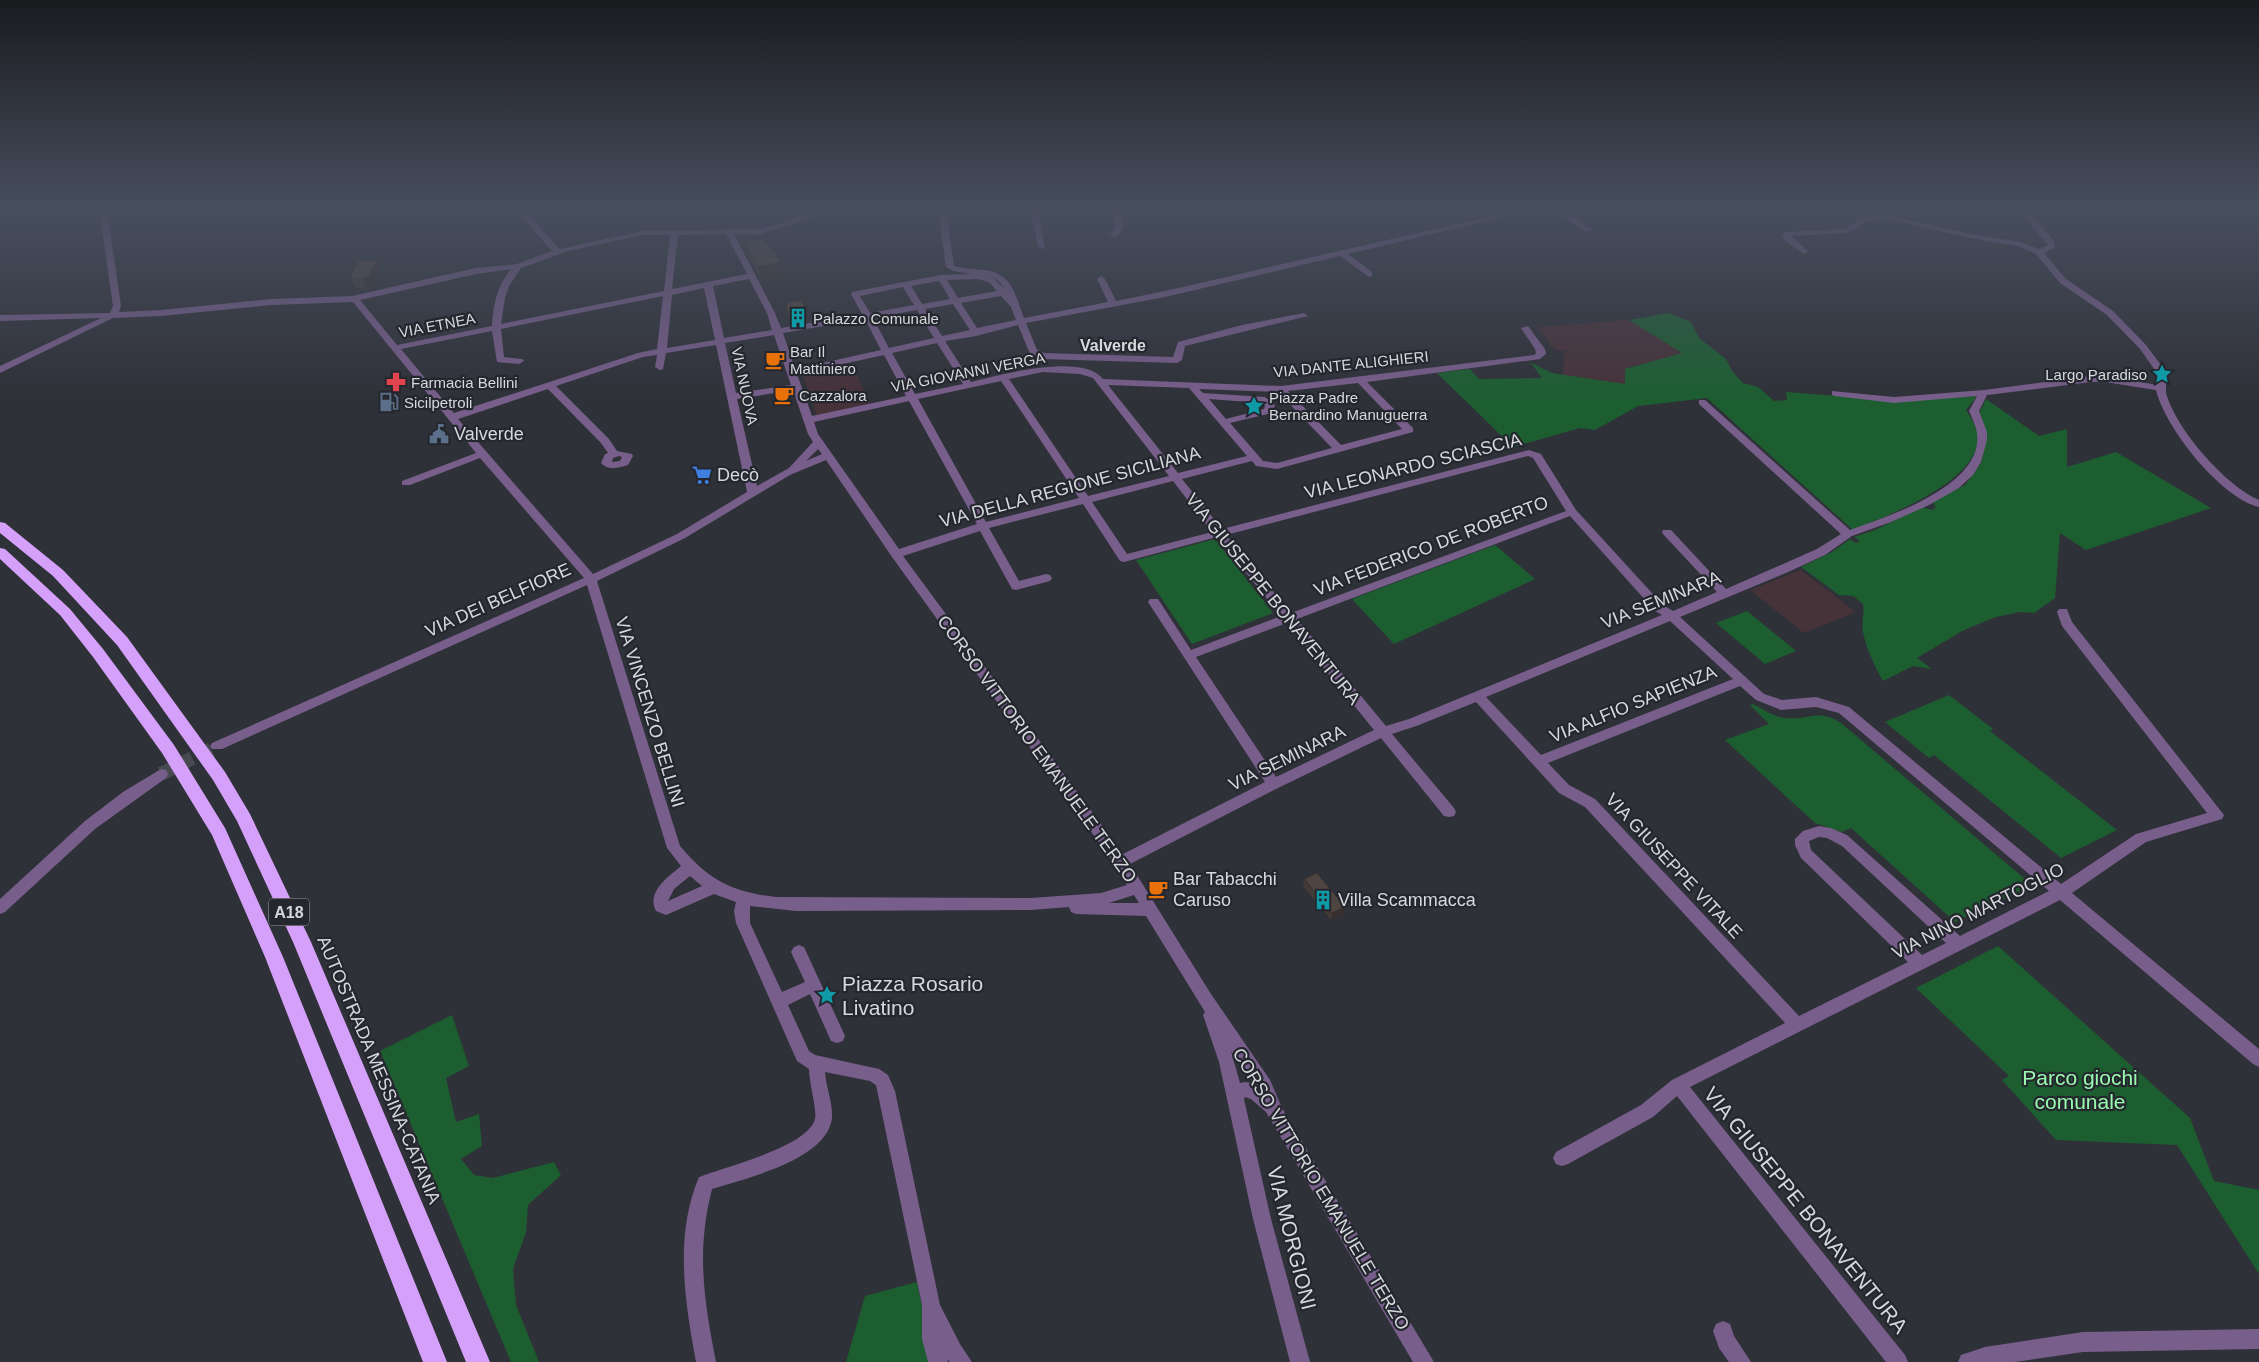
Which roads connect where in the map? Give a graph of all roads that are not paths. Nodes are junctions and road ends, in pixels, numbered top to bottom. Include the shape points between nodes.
1 (112, 272) edge
2 (474, 272) edge
3 (514, 272) edge
4 (670, 272) edge
5 (749, 272) edge
6 (980, 272) edge
7 (1264, 272) edge
8 (1366, 272) edge
9 (2055, 272) edge
10 (1369, 274) dead end
11 (751, 276) junction
12 (941, 278) junction
13 (1101, 279) dead end
14 (708, 285) junction
15 (906, 285) junction
16 (668, 293) junction
17 (1002, 294) junction
18 (352, 299) junction
19 (956, 302) junction
20 (1113, 304) junction
21 (1015, 306) junction
22 (920, 308) junction
23 (113, 315) junction
24 (1304, 316) dead end
25 (866, 317) junction
26 (0, 318) edge
27 (1020, 322) junction
28 (496, 327) junction
29 (1525, 328) dead end
30 (778, 332) junction
31 (976, 333) junction
32 (941, 340) junction
33 (720, 342) junction
34 (394, 348) junction
35 (662, 352) junction
36 (886, 352) junction
37 (519, 361) dead end
38 (660, 367) dead end
39 (0, 370) edge
40 (792, 373) junction
41 (1004, 378) junction
42 (1360, 380) junction
43 (1102, 382) junction
44 (550, 385) junction
45 (969, 386) junction
46 (1192, 386) junction
47 (796, 387) junction
48 (2160, 388) junction
49 (1281, 389) junction
50 (1835, 393) dead end
51 (1984, 393) junction
52 (1201, 396) junction
53 (731, 397) junction
54 (911, 398) junction
55 (1702, 402) dead end
56 (453, 417) junction
57 (808, 420) junction
58 (1224, 422) junction
59 (818, 443) junction
60 (1339, 449) junction
61 (482, 454) junction
62 (614, 454) dead end
63 (829, 455) junction
64 (1254, 457) junction
65 (786, 473) junction
66 (1174, 477) junction
67 (406, 483) dead end
68 (753, 493) junction
69 (1084, 499) junction
70 (2259, 504) edge
71 (1572, 512) junction
72 (0, 526) edge
73 (982, 526) junction
74 (1667, 532) dead end
75 (1219, 533) junction
76 (1848, 534) junction
77 (0, 552) edge
78 (896, 554) junction
79 (1046, 578) dead end
80 (591, 579) junction
81 (1724, 593) junction
82 (1154, 602) dead end
83 (2063, 612) dead end
84 (1671, 615) junction
85 (1288, 618) junction
86 (1190, 655) junction
87 (1742, 681) junction
88 (1477, 695) junction
89 (1382, 732) junction
90 (217, 746) tunnel mouth
91 (1539, 761) junction
92 (161, 774) tunnel mouth
93 (1273, 784) junction
94 (1449, 812) dead end
95 (1121, 862) junction
96 (689, 868) junction
97 (714, 887) junction
98 (1138, 888) junction
99 (2060, 893) junction
100 (744, 900) junction
101 (1031, 904) junction
102 (0, 908) edge
103 (1152, 910) junction
104 (1958, 944) junction
105 (799, 952) dead end
106 (1920, 963) junction
107 (814, 985) junction
108 (1205, 999) junction
109 (779, 1001) junction
110 (1796, 1024) junction
111 (837, 1036) dead end
112 (2259, 1059) edge
113 (814, 1062) junction
114 (1678, 1085) junction
115 (1235, 1095) junction
116 (1275, 1113) junction
117 (1562, 1158) dead end
118 (931, 1305) junction
119 (1723, 1331) dead end
120 (2259, 1339) edge
121 (435, 1362) edge
122 (478, 1362) edge
123 (706, 1362) edge
124 (938, 1362) edge
125 (962, 1362) edge
126 (1300, 1362) edge
127 (1424, 1362) edge
128 (1741, 1362) edge
129 (1898, 1362) edge
130 (1968, 1362) edge

1 - 23 street via 117,306
2 - 18 street
3 - 28 street via 498,307
4 - 16 street
5 - 11 street, CORSO VITTORIO EMANUELE TERZO
6 - 21 street via 1002,279
7 - 20 street
8 - 10 street
9 - 48 street via 2063,281 2110,313 2153,360 2162,373
11 - 14 street, VIA ETNEA
11 - 30 street, CORSO VITTORIO EMANUELE TERZO via 765,299
12 - 15 street
12 - 17 street via 981,276 990,279
12 - 19 street
13 - 20 street
14 - 16 street, VIA ETNEA
14 - 33 street, VIA NUOVA
15 - 22 street
15 - 25 street via 855,294
16 - 28 street, VIA ETNEA
16 - 35 street
17 - 19 street
17 - 21 street
18 - 23 street
18 - 34 street, VIA VINCENZO BELLINI
19 - 22 street
19 - 31 street
20 - 27 street
21 - 27 street
22 - 25 street
22 - 32 street
23 - 26 street
23 - 39 street
24 - 27 street via 1181,344 1178,360 1043,356 1033,352
25 - 30 street
25 - 36 street
27 - 31 street
28 - 34 street, VIA ETNEA
28 - 37 street via 500,360
29 - 42 street, VIA DANTE ALIGHIERI via 1540,349 1537,357
30 - 33 street
30 - 40 street, CORSO VITTORIO EMANUELE TERZO
31 - 32 street
32 - 36 street
32 - 45 street
33 - 35 street
33 - 53 street, VIA NUOVA
34 - 56 street, VIA VINCENZO BELLINI
35 - 38 street
35 - 44 street via 641,355
36 - 40 street
36 - 54 street
40 - 47 street, CORSO VITTORIO EMANUELE TERZO
41 - 43 street, VIA GIOVANNI VERGA via 1043,369 1081,371
41 - 45 street, VIA GIOVANNI VERGA
41 - 69 street
42 - 49 street, VIA DANTE ALIGHIERI
42 - 60 street via 1410,430
43 - 46 street, VIA DANTE ALIGHIERI
43 - 66 street, VIA GIUSEPPE BONAVENTURA
44 - 56 street
44 - 62 street
45 - 54 street, VIA GIOVANNI VERGA
46 - 49 street, VIA DANTE ALIGHIERI
46 - 52 street
47 - 53 street
47 - 57 street, CORSO VITTORIO EMANUELE TERZO
48 - 51 street via 2091,379
48 - 70 street via 2163,402 2176,424 2207,464 2238,494
49 - 60 street
50 - 51 street via 1894,400
51 - 76 street, VIA SEMINARA via 1974,411 1982,440 1969,473 1955,486 1925,503
52 - 58 street
52 - 58 street via 1265,400 1270,405 1269,411
53 - 68 street, VIA NUOVA
54 - 57 street, VIA GIOVANNI VERGA
54 - 73 street
55 - 76 street
56 - 61 street, VIA VINCENZO BELLINI
57 - 59 street, CORSO VITTORIO EMANUELE TERZO
58 - 64 street
59 - 63 street, CORSO VITTORIO EMANUELE TERZO
59 - 65 street
60 - 64 street via 1277,466 1260,464
61 - 67 street
61 - 80 street, VIA VINCENZO BELLINI
63 - 65 street
63 - 78 street, CORSO VITTORIO EMANUELE TERZO
64 - 66 street, VIA DELLA REGIONE SICILIANA
65 - 68 street, VIA DEI BELFIORE
66 - 69 street, VIA DELLA REGIONE SICILIANA
66 - 75 street, VIA GIUSEPPE BONAVENTURA
68 - 80 street, VIA DEI BELFIORE via 681,536
69 - 73 street, VIA DELLA REGIONE SICILIANA
69 - 75 street, VIA LEONARDO SCIASCIA via 1124,558
71 - 75 street, VIA LEONARDO SCIASCIA via 1537,456 1529,453
71 - 84 street, VIA LEONARDO SCIASCIA via 1659,608
71 - 85 street, VIA FEDERICO DE ROBERTO
72 - 122 highway, AUTOSTRADA MESSINA-CATANIA / A18 via 58,572 122,641 219,776 244,819 302,942
73 - 78 street, VIA DELLA REGIONE SICILIANA
73 - 79 street via 1016,586
74 - 81 street
75 - 85 street, VIA GIUSEPPE BONAVENTURA
76 - 81 street, VIA SEMINARA via 1801,562
77 - 121 highway, A18 via 65,612 98,652 168,749 219,833 274,957
78 - 95 street, CORSO VITTORIO EMANUELE TERZO
80 - 90 street, VIA DEI BELFIORE
80 - 96 street, VIA VINCENZO BELLINI via 674,848
81 - 84 street, VIA SEMINARA
82 - 86 street
83 - 99 street, VIA NINO MARTOGLIO via 2066,623 2217,815 2141,838
84 - 87 street, VIA LEONARDO SCIASCIA
84 - 88 street, VIA SEMINARA
85 - 86 street, VIA FEDERICO DE ROBERTO
85 - 89 street, VIA GIUSEPPE BONAVENTURA
86 - 93 street
87 - 91 street, VIA ALFIO SAPIENZA
87 - 99 street, VIA LEONARDO SCIASCIA via 1760,697 1776,704 1791,706 1816,702 1844,710
88 - 89 street, VIA SEMINARA
88 - 91 street, VIA GIUSEPPE VITALE
89 - 93 street, VIA SEMINARA
89 - 94 street, VIA GIUSEPPE BONAVENTURA
91 - 110 street, VIA GIUSEPPE VITALE via 1564,789 1590,803
92 - 102 street via 90,825
93 - 95 street, VIA SEMINARA
95 - 98 street, CORSO VITTORIO EMANUELE TERZO
96 - 97 street, VIA VINCENZO BELLINI
96 - 97 street via 666,887 659,898 661,907 666,909
97 - 100 street, VIA VINCENZO BELLINI
98 - 101 street via 1101,899
98 - 103 street, CORSO VITTORIO EMANUELE TERZO
99 - 104 street, VIA NINO MARTOGLIO
99 - 112 street, VIA LEONARDO SCIASCIA
100 - 101 street, VIA VINCENZO BELLINI via 796,905
100 - 109 street via 741,911 743,923
101 - 103 street
103 - 108 street, CORSO VITTORIO EMANUELE TERZO
104 - 106 street, VIA NINO MARTOGLIO
104 - 106 street via 1847,842 1824,831 1814,831 1802,838 1806,854
105 - 107 street
106 - 110 street, VIA NINO MARTOGLIO
107 - 109 street
107 - 111 street
108 - 115 street, VIA MORGIONI
108 - 116 street, CORSO VITTORIO EMANUELE TERZO via 1264,1085
109 - 113 street via 803,1056
110 - 114 street, VIA NINO MARTOGLIO
113 - 118 street via 873,1074 882,1080 887,1091
113 - 123 street via 824,1106 823,1122 815,1136 799,1148 705,1182 693,1254 694,1295
114 - 117 street, VIA NINO MARTOGLIO via 1647,1111
114 - 129 street, VIA GIUSEPPE BONAVENTURA
115 - 116 street via 1240,1090 1256,1090
115 - 126 street, VIA MORGIONI via 1262,1219
116 - 127 street, CORSO VITTORIO EMANUELE TERZO
118 - 124 street via 932,1339
118 - 125 street via 953,1351
119 - 128 street
120 - 130 street via 2083,1342

